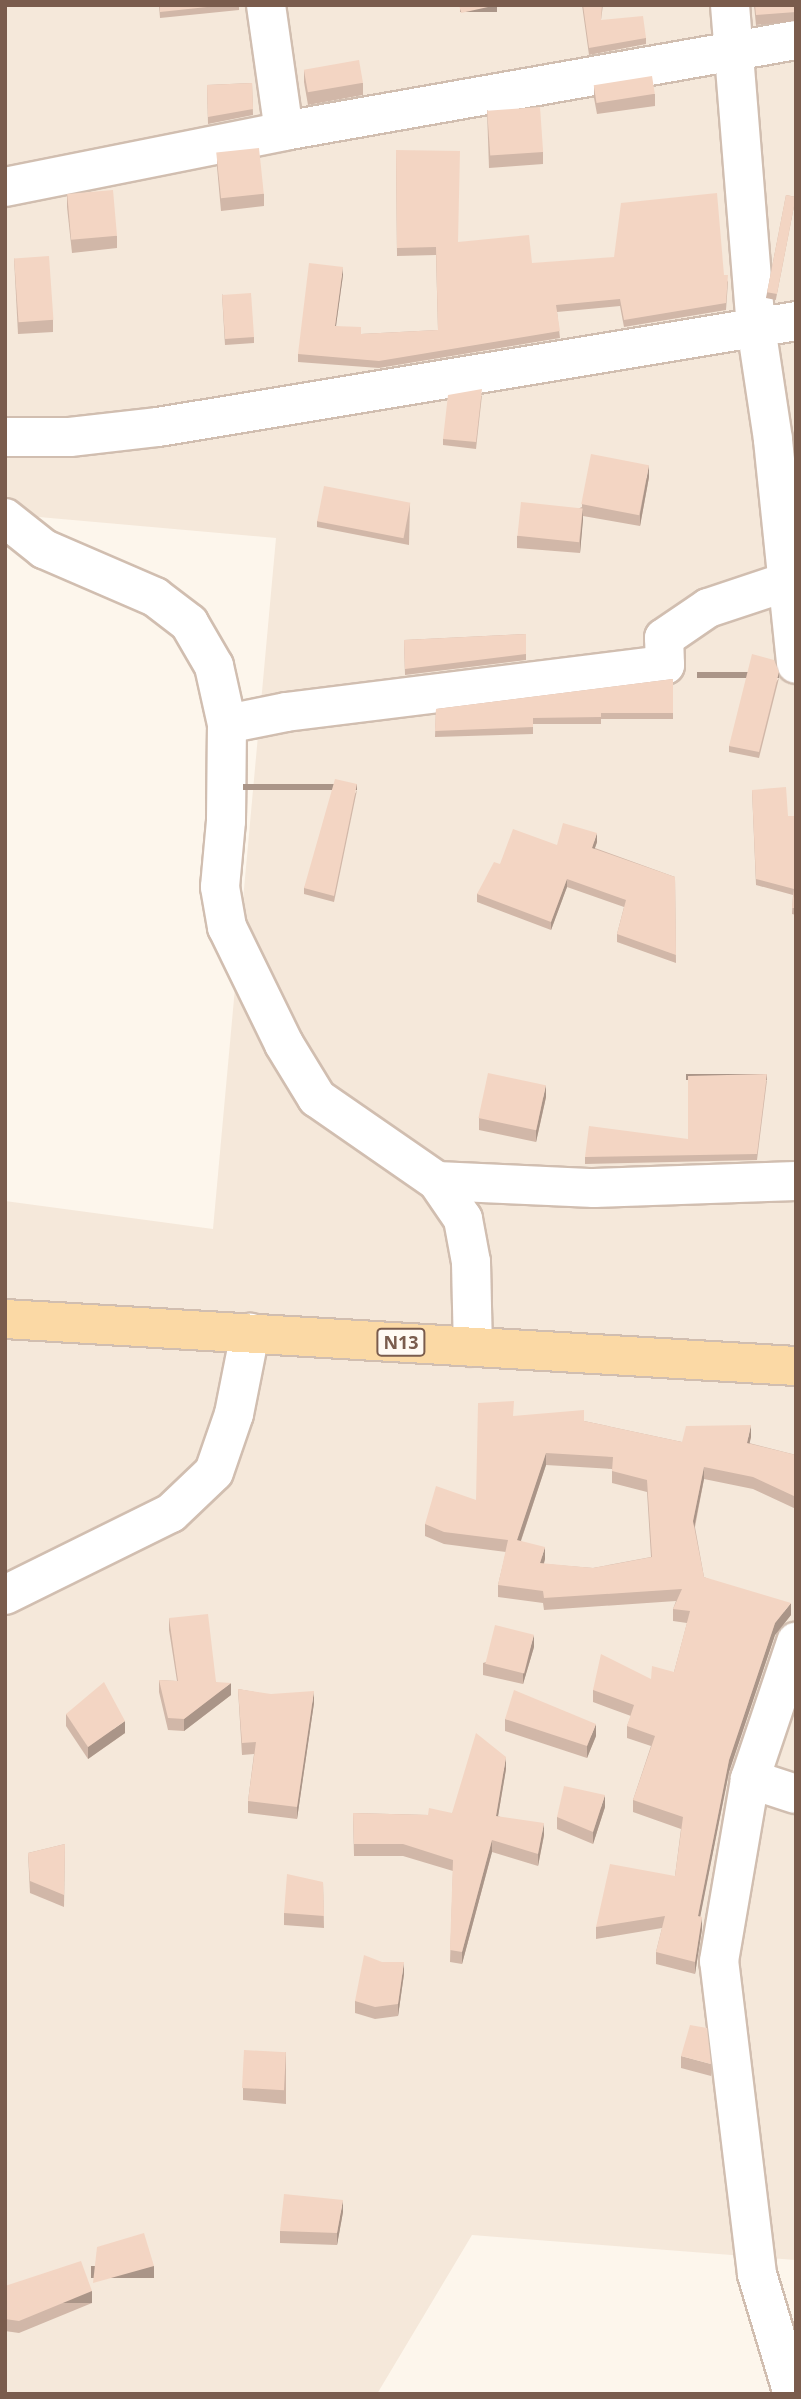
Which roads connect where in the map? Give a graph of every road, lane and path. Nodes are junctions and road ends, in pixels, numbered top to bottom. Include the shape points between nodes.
1 (266, 5) edge
2 (730, 5) edge
3 (796, 40) edge
4 (734, 51) junction
5 (284, 131) junction
6 (5, 187) edge
7 (796, 321) edge
8 (756, 327) junction
9 (5, 437) edge
10 (5, 518) edge
11 (791, 605) edge
12 (796, 664) edge
13 (226, 724) junction
14 (438, 1181) junction
15 (796, 1181) edge
16 (5, 1319) edge
17 (250, 1333) junction
18 (473, 1347) junction
19 (796, 1366) edge
20 (5, 1595) edge
21 (796, 1642) edge
22 (750, 1779) junction
23 (796, 1794) edge
24 (793, 2394) edge

1 - 5 street
2 - 4 street
3 - 4 street
4 - 5 street
4 - 8 street
5 - 6 street
7 - 8 street
8 - 9 street via 158,427 70,437
8 - 11 street
10 - 13 street via 44,549 155,597 189,624 214,666
11 - 12 street
11 - 13 street via 708,608 664,638 665,666 286,712
13 - 14 street via 226,821 219,887 227,927 284,1044 317,1098
14 - 15 street via 594,1188
14 - 18 street via 463,1219 471,1262
16 - 17 main road, N13
17 - 18 main road, N13
17 - 20 street via 234,1413 215,1472 171,1513
18 - 19 main road, N13
21 - 22 street
22 - 23 street
22 - 24 street via 719,1961 757,2274

